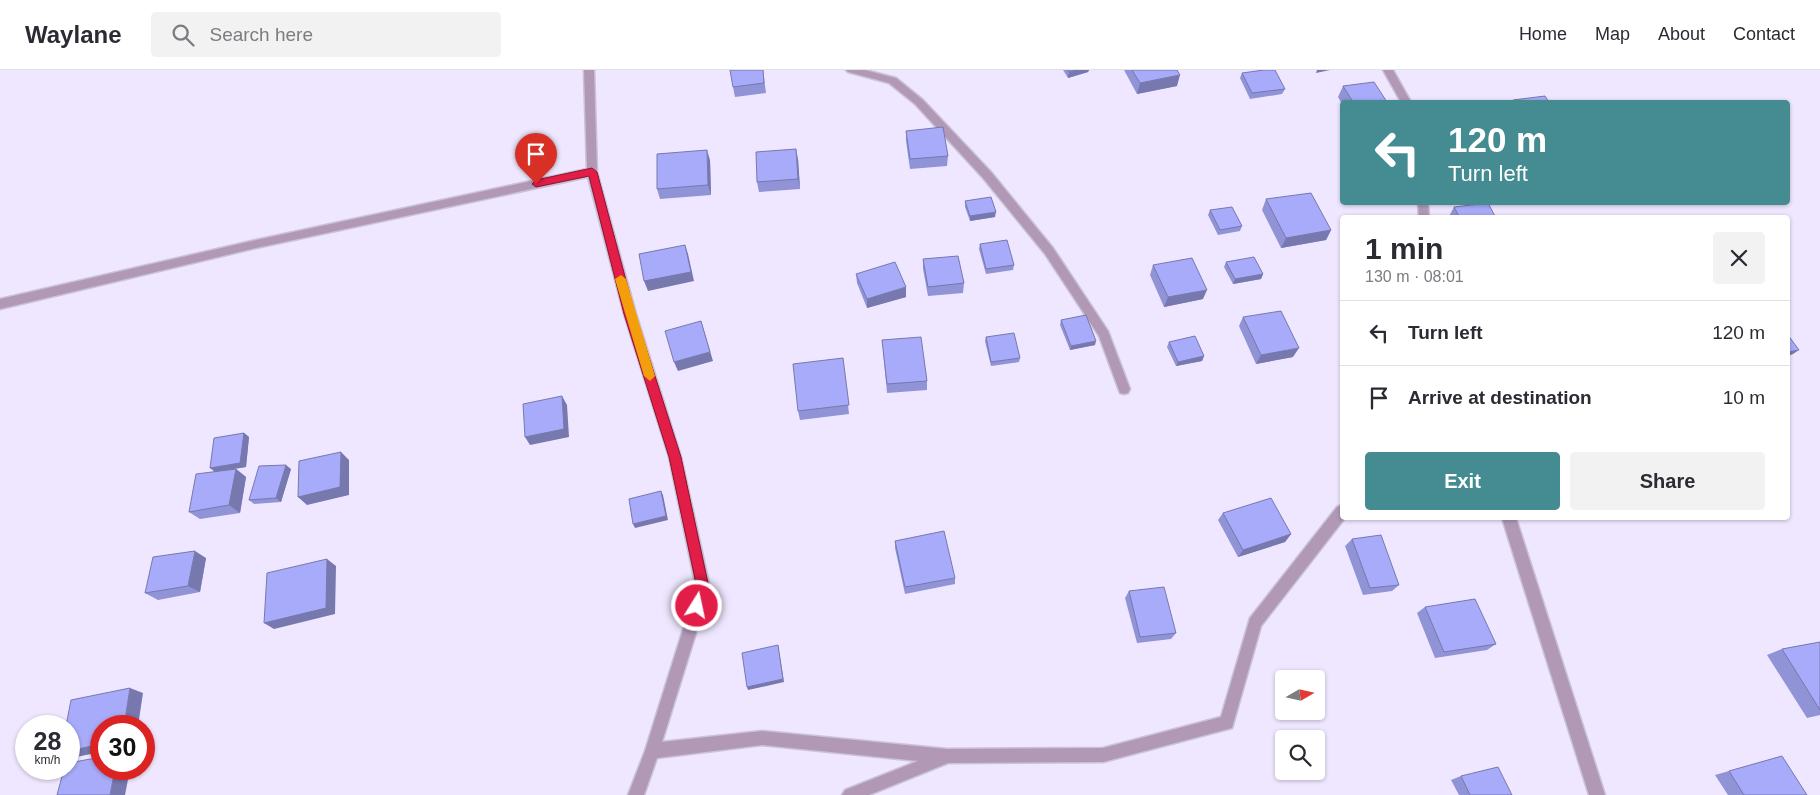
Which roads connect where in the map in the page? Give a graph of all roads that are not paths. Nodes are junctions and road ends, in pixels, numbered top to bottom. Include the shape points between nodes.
1 (589, 70) edge
2 (851, 70) edge
3 (1388, 70) edge
4 (1405, 100) edge
5 (592, 172) junction
6 (0, 304) edge
7 (1124, 389) dead end
8 (1340, 514) edge
9 (1510, 520) edge
10 (652, 751) junction
11 (948, 756) junction
12 (636, 795) edge
13 (850, 795) edge
14 (1597, 795) edge

1 - 5 street
2 - 7 street via 892,80 919,102 987,175 1049,251 1104,334
3 - 4 street
5 - 6 street via 256,244
5 - 10 street via 630,314 675,457 703,588
8 - 11 street via 1255,623 1227,723 1103,755
9 - 14 street
10 - 11 street via 762,738
10 - 12 street
11 - 13 street

